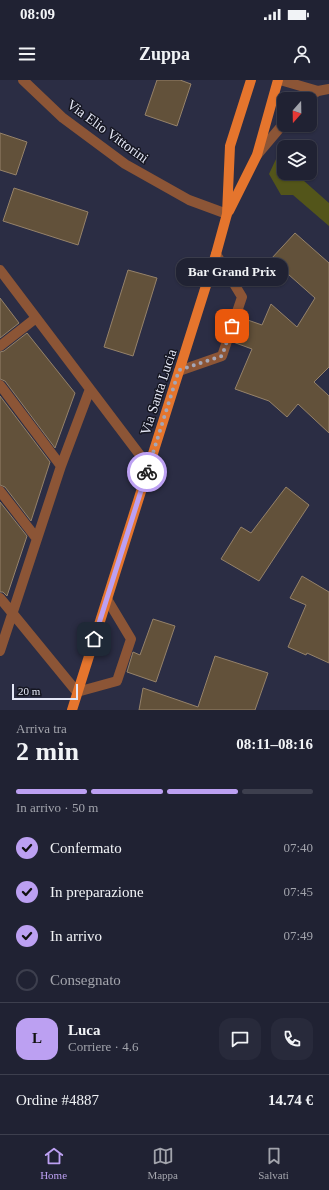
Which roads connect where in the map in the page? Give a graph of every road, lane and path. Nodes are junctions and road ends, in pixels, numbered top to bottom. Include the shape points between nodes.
1 (22, 80) edge
2 (251, 80) edge
3 (279, 80) edge
4 (329, 89) edge
5 (318, 91) joint
6 (277, 131) edge
7 (257, 155) junction
8 (227, 214) junction
9 (216, 254) junction
10 (0, 270) edge
11 (36, 318) junction
12 (0, 346) edge
13 (179, 370) junction
14 (0, 385) edge
15 (90, 389) junction
16 (61, 466) junction
17 (149, 467) junction
18 (0, 491) edge
19 (37, 539) junction
20 (107, 599) junction
21 (2, 601) edge
22 (13, 614) junction
23 (0, 651) edge
24 (77, 692) junction
25 (72, 710) edge

1 - 8 street, Via Elio Vittorini via 63,118 125,164 189,200
2 - 8 main road, Via Santa Lucia via 230,146
3 - 5 street
3 - 7 main road
4 - 5 street
6 - 7 street
7 - 8 main road
8 - 9 main road, Via Santa Lucia
9 - 13 main road, Via Santa Lucia
9 - 13 street via 242,297 222,356
10 - 11 street
11 - 12 street
11 - 15 street
13 - 17 main road, Via Santa Lucia
14 - 16 street
15 - 16 street
15 - 17 street
16 - 19 street
17 - 20 main road, Via Santa Lucia
18 - 19 street
19 - 22 street
20 - 24 main road, Via Santa Lucia
20 - 24 street via 131,639 117,681
21 - 22 street
22 - 23 street
22 - 24 street
24 - 25 main road, Via Santa Lucia

